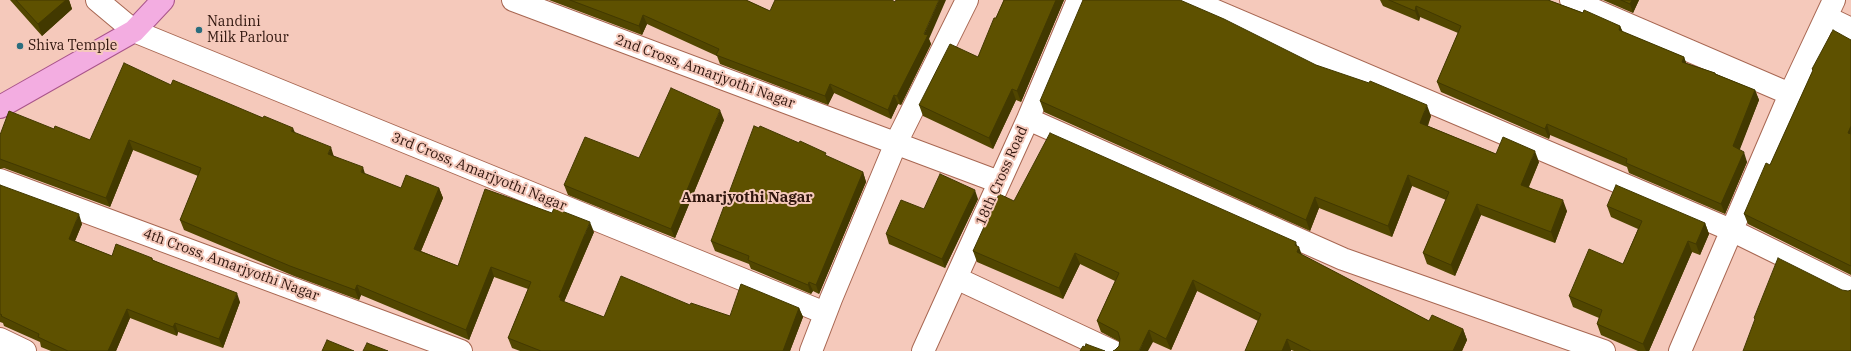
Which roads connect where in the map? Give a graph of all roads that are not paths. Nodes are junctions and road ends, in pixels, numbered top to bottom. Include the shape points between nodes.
1 (97, 0) edge
2 (163, 0) edge
3 (513, 0) edge
4 (1078, 0) edge
5 (1190, 0) edge
6 (1571, 0) edge
7 (961, 2) edge
8 (1830, 8) edge
9 (1851, 29) edge
10 (134, 31) junction
11 (1790, 94) junction
12 (0, 107) edge
13 (1028, 119) junction
14 (896, 143) junction
15 (0, 180) edge
16 (999, 182) junction
17 (1731, 230) junction
18 (956, 278) junction
19 (1851, 289) edge
20 (825, 313) junction
21 (0, 339) edge
22 (25, 351) edge
23 (461, 351) edge
24 (811, 351) edge
25 (923, 351) edge
26 (1112, 351) edge
27 (1604, 351) edge
28 (1680, 351) edge

1 - 10 street, 3rd Cross, Amarjyothi Nagar
2 - 10 main road
3 - 14 street, 2nd Cross, Amarjyothi Nagar
4 - 13 street, 18th Cross Road
5 - 17 street
6 - 11 street
7 - 14 street
8 - 9 street
8 - 11 street
10 - 12 main road
10 - 20 street, 3rd Cross, Amarjyothi Nagar
11 - 17 street
13 - 16 street, 18th Cross Road
13 - 27 street via 1343,259
14 - 16 street, 2nd Cross, Amarjyothi Nagar
14 - 20 street
15 - 23 street, 4th Cross, Amarjyothi Nagar
16 - 18 street, 18th Cross Road
17 - 19 street
17 - 28 street
18 - 25 street, 18th Cross Road
18 - 26 street
20 - 24 street
21 - 22 street

